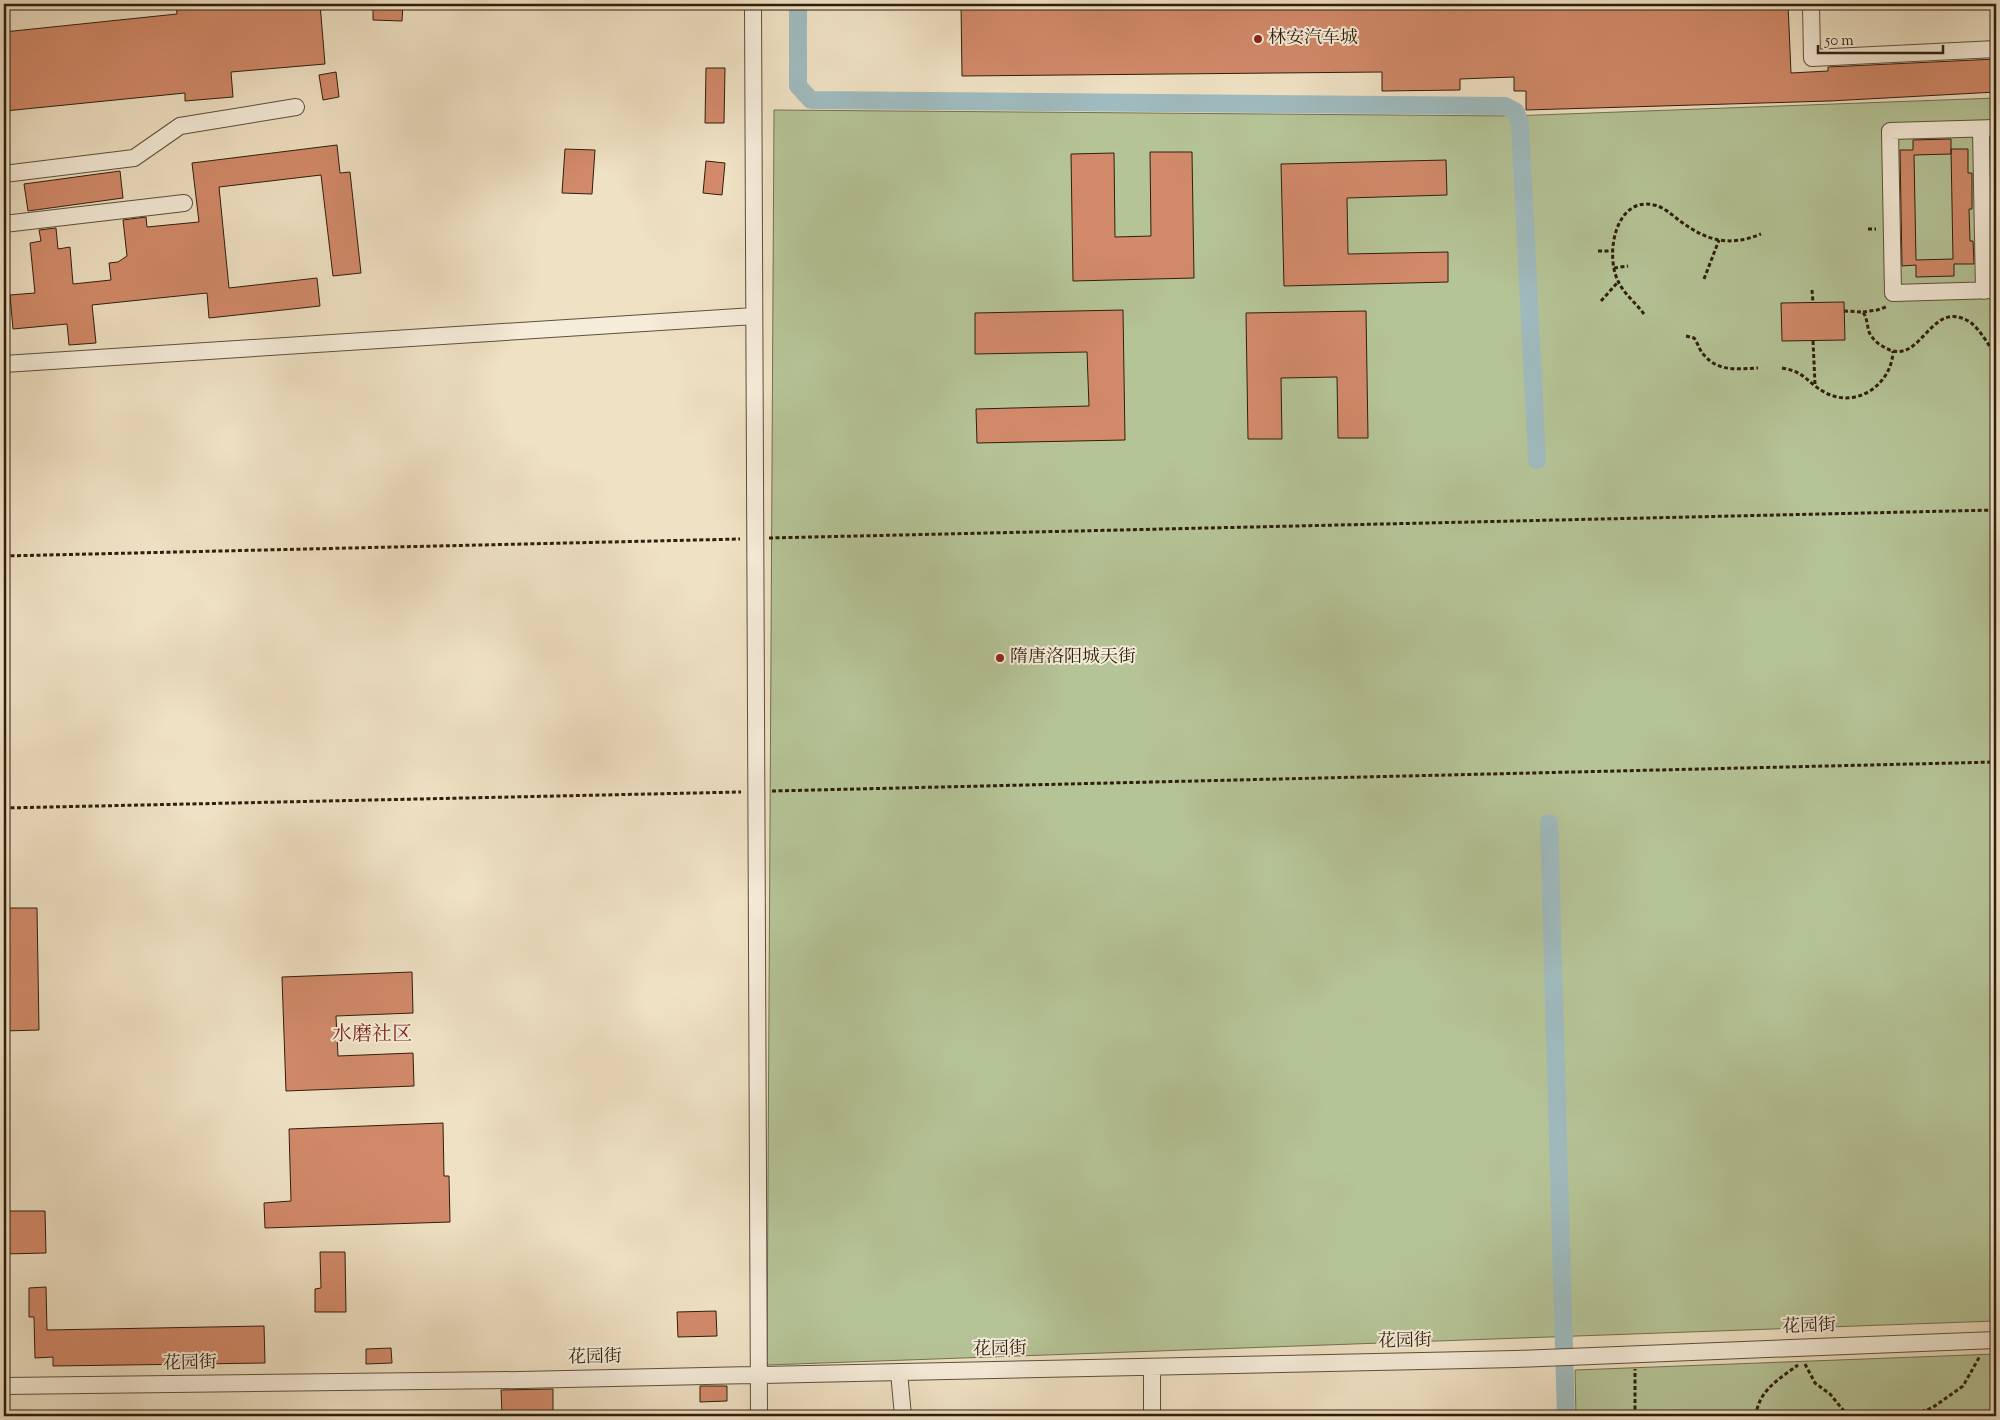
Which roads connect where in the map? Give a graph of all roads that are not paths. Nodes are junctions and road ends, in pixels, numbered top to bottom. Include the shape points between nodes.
1 (753, 4) edge
2 (1811, 4) edge
3 (1996, 49) edge
4 (296, 107) dead end
5 (1989, 129) edge
6 (4, 174) edge
7 (184, 203) dead end
8 (4, 224) edge
9 (1990, 290) edge
10 (754, 316) junction
11 (4, 364) edge
12 (1996, 1340) edge
13 (1152, 1367) junction
14 (899, 1372) junction
15 (759, 1375) junction
16 (4, 1386) edge
17 (759, 1416) edge
18 (902, 1416) edge
19 (1152, 1416) edge

1 - 10 street
2 - 3 street via 1812,58
4 - 6 street via 180,126 134,158
5 - 9 street
5 - 9 street via 1890,131 1893,293
7 - 8 street
10 - 11 street
10 - 15 street
12 - 13 street, 花园街 via 1528,1359
13 - 14 street, 花园街
13 - 19 street
14 - 15 street, 花园街
14 - 18 street
15 - 16 street, 花园街
15 - 17 street

